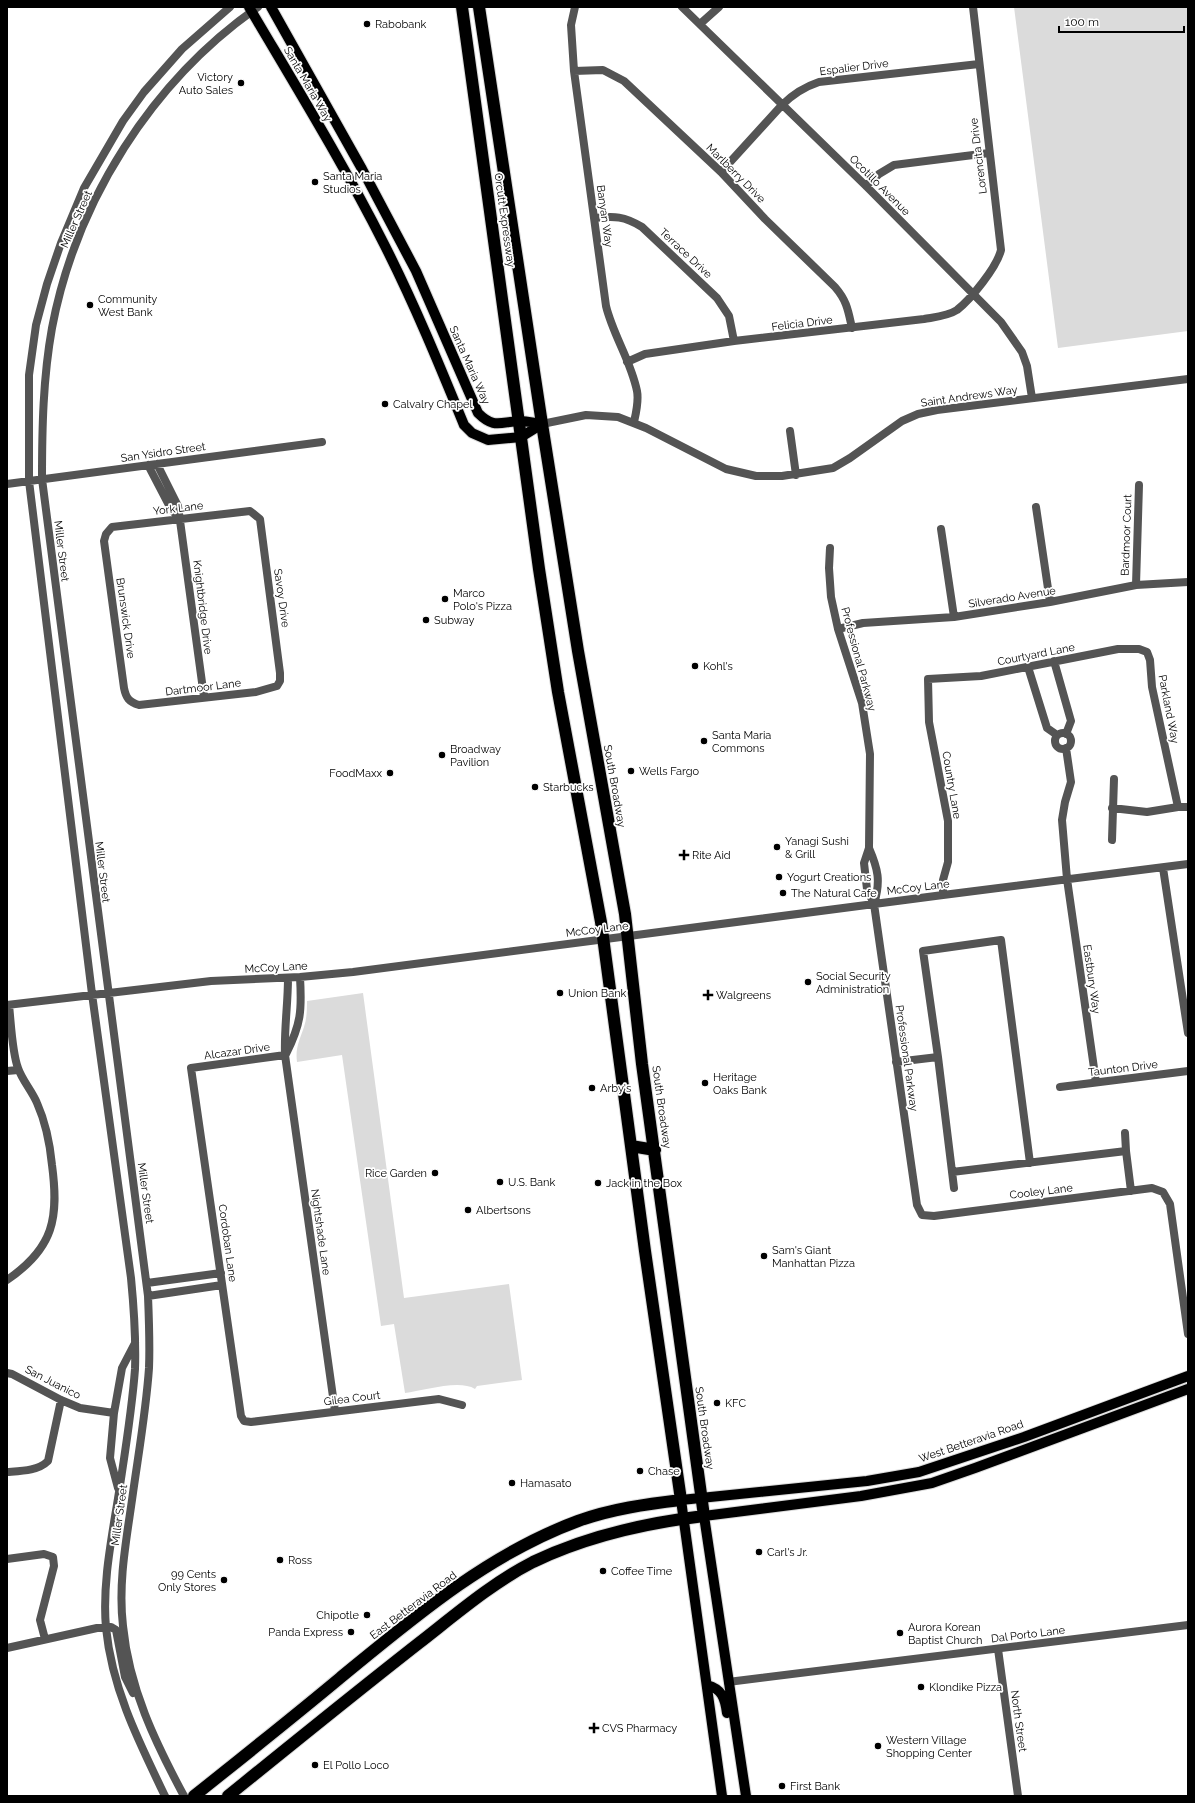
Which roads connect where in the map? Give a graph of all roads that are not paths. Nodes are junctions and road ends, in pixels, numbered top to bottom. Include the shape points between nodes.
1 (230, 7) edge
2 (271, 7) edge
3 (462, 7) edge
4 (479, 7) edge
5 (575, 7) edge
6 (682, 7) edge
7 (719, 7) edge
8 (973, 7) edge
9 (253, 9) edge
10 (700, 24) junction
11 (979, 64) junction
12 (574, 71) junction
13 (782, 105) junction
14 (989, 153) junction
15 (721, 172) junction
16 (866, 186) junction
17 (594, 218) junction
18 (973, 294) junction
19 (852, 328) junction
20 (734, 342) junction
21 (627, 362) junction
22 (1188, 379) edge
23 (1032, 398) junction
24 (519, 421) junction
25 (634, 422) junction
26 (542, 424) junction
27 (790, 431) dead end
28 (521, 437) junction
29 (322, 442) dead end
30 (157, 464) junction
31 (148, 465) junction
32 (796, 475) junction
33 (42, 479) junction
34 (29, 481) junction
35 (7, 484) edge
36 (1138, 485) dead end
37 (1036, 507) dead end
38 (255, 514) joint
39 (181, 519) junction
40 (941, 529) dead end
41 (106, 534) joint
42 (830, 548) dead end
43 (1188, 582) edge
44 (1136, 585) junction
45 (1050, 602) junction
46 (954, 617) junction
47 (838, 629) junction
48 (1147, 652) joint
49 (1054, 662) junction
50 (1028, 667) junction
51 (928, 679) joint
52 (277, 686) joint
53 (204, 697) junction
54 (131, 703) joint
55 (1062, 734) junction
56 (1066, 748) junction
57 (1114, 779) dead end
58 (1178, 807) junction
59 (1188, 807) edge
60 (1112, 808) junction
61 (1112, 840) dead end
62 (869, 848) junction
63 (1188, 864) edge
64 (1163, 868) junction
65 (1067, 879) junction
66 (943, 895) junction
67 (874, 904) junction
68 (628, 937) junction
69 (604, 940) junction
70 (300, 977) junction
71 (288, 978) junction
72 (108, 992) junction
73 (92, 994) junction
74 (8, 1005) edge
75 (1188, 1033) edge
76 (286, 1055) junction
77 (938, 1057) junction
78 (896, 1062) junction
79 (192, 1068) joint
80 (18, 1070) junction
81 (7, 1071) edge
82 (1188, 1071) edge
83 (1096, 1082) junction
84 (1060, 1087) dead end
85 (1125, 1133) dead end
86 (653, 1137) junction
87 (631, 1146) junction
88 (655, 1150) junction
89 (1126, 1151) junction
90 (1030, 1163) junction
91 (952, 1172) junction
92 (954, 1188) dead end
93 (1130, 1191) junction
94 (922, 1215) joint
95 (221, 1273) junction
96 (7, 1280) edge
97 (147, 1283) junction
98 (222, 1284) junction
99 (148, 1296) junction
100 (1188, 1334) edge
101 (136, 1342) junction
102 (7, 1373) edge
103 (1188, 1376) edge
104 (1188, 1389) edge
105 (61, 1400) junction
106 (462, 1405) dead end
107 (336, 1411) junction
108 (114, 1413) junction
109 (244, 1421) joint
110 (7, 1472) edge
111 (119, 1491) junction
112 (702, 1498) junction
113 (681, 1500) junction
114 (704, 1516) junction
115 (684, 1518) junction
116 (7, 1559) edge
117 (1188, 1625) edge
118 (106, 1627) junction
119 (45, 1639) junction
120 (7, 1648) edge
121 (998, 1649) junction
122 (349, 1670) junction
123 (728, 1682) junction
124 (707, 1685) junction
125 (363, 1687) junction
126 (139, 1701) junction
127 (745, 1793) edge
128 (165, 1796) edge
129 (184, 1796) edge
130 (194, 1796) edge
131 (228, 1796) edge
132 (722, 1796) edge
133 (1018, 1796) edge

1 - 34 street, Miller Street via 182,49 144,92 123,120 84,188 61,243 36,325 29,375
2 - 24 main road, Santa Maria Way via 416,270 478,413 493,424
3 - 24 highway, Orcutt Expressway
4 - 26 highway, Orcutt Expressway
5 - 12 street, Banyan Way via 571,25
6 - 10 street, Ocotillo Avenue
7 - 10 street
8 - 11 street, Lorencita Drive
9 - 28 main road, Santa Maria Way via 384,245 437,359 464,425 472,433 488,440
9 - 33 street, Miller Street via 206,50 159,100 134,133 98,196 74,246 52,328 46,373
10 - 13 street, Ocotillo Avenue
11 - 13 street, Espalier Drive via 819,82 807,86
11 - 14 street, Lorencita Drive
12 - 15 street, Marlberry Drive via 603,70 624,81
12 - 17 street, Banyan Way
13 - 15 street, Espalier Drive
13 - 16 street, Ocotillo Avenue
14 - 16 street via 894,165
14 - 18 street, Lorencita Drive via 1001,250 999,258
15 - 19 street, Marlberry Drive via 845,298
16 - 18 street, Ocotillo Avenue
17 - 20 street, Terrace Drive via 628,218 642,227 718,298 729,316
17 - 21 street, Banyan Way via 606,306
18 - 19 street, Felicia Drive via 957,310 948,314
18 - 23 street, Ocotillo Avenue via 1001,322 1019,347 1027,366
19 - 20 street, Felicia Drive
20 - 21 street, Felicia Drive via 645,354
21 - 25 street, Banyan Way via 638,392
22 - 23 street, Saint Andrews Way
23 - 32 street, Saint Andrews Way via 918,414 833,468
24 - 26 main road, Santa Maria Way
24 - 28 highway, Orcutt Expressway
25 - 26 street, Saint Andrews Way via 618,417 586,415
25 - 32 street, Saint Andrews Way via 726,469 756,476
26 - 28 main road, Santa Maria Way
26 - 68 highway, South Broadway via 578,651
27 - 32 street
28 - 69 highway via 558,692
29 - 30 street, San Ysidro Street
30 - 31 street, San Ysidro Street
30 - 39 street, Knightbridge Drive via 178,506
31 - 33 street, San Ysidro Street
31 - 39 street via 171,509
33 - 34 street, San Ysidro Street
33 - 72 street, Miller Street
34 - 35 street, San Ysidro Street
34 - 73 street, Miller Street
36 - 44 street, Bardmoor Court
37 - 45 street
38 - 39 street, York Lane via 250,511
38 - 52 street, Savoy Drive via 260,519 280,673
39 - 41 street, York Lane via 112,527
39 - 53 street, Knightbridge Drive
40 - 46 street
41 - 54 street, Brunswick Drive via 104,541 124,688
42 - 47 street, Professional Parkway via 829,568
43 - 44 street, Silverado Avenue
44 - 45 street, Silverado Avenue
45 - 46 street, Silverado Avenue
46 - 47 street, Silverado Avenue via 863,623
47 - 62 street, Professional Parkway via 862,703 870,754
48 - 49 street, Courtyard Lane via 1139,649 1118,649
48 - 58 street, Parkland Way
49 - 50 street, Courtyard Lane
49 - 55 street via 1071,721
50 - 51 street, Courtyard Lane via 981,676
50 - 55 street via 1047,728
51 - 66 street, Country Lane via 929,722 948,821 948,862 943,880
52 - 53 street, Dartmoor Lane via 256,692
53 - 54 street, Dartmoor Lane via 139,705
55 - 56 street via 1069,735 1071,740
55 - 56 street via 1056,744 1060,748
56 - 65 street, Eastbury Way via 1071,782 1062,820
57 - 60 street
58 - 59 street
58 - 60 street via 1147,812
60 - 61 street
62 - 67 street, Professional Parkway via 875,862 879,888
62 - 67 street, Professional Parkway via 864,863 867,889
63 - 64 street, McCoy Lane
64 - 65 street, McCoy Lane
64 - 75 street
65 - 66 street, McCoy Lane
65 - 83 street, Eastbury Way
66 - 67 street, McCoy Lane
67 - 68 street, McCoy Lane
67 - 78 street, Professional Parkway
68 - 69 street, McCoy Lane
68 - 86 highway, South Broadway
69 - 70 street, McCoy Lane
69 - 87 highway
70 - 71 street, McCoy Lane
70 - 76 street via 301,1016
71 - 72 street, McCoy Lane via 211,980
71 - 76 street, Nightshade Lane via 284,1030
72 - 73 street, McCoy Lane
72 - 97 street, Miller Street
73 - 74 street, McCoy Lane
73 - 101 street, Miller Street via 131,1278
74 - 80 street
76 - 79 street, Alcazar Drive
76 - 107 street, Nightshade Lane
77 - 78 street
77 - 90 street via 922,951 1001,940
77 - 91 street
78 - 94 street, Professional Parkway via 917,1205
79 - 95 street, Cordoban Lane
80 - 81 street
80 - 96 street via 32,1092 41,1114 51,1154 56,1203 48,1236 41,1249 28,1265
82 - 83 street, Taunton Drive
83 - 84 street, Taunton Drive
85 - 89 street
86 - 87 highway
86 - 88 highway, South Broadway
87 - 88 highway
87 - 113 highway
88 - 112 highway, South Broadway
89 - 90 street
89 - 93 street
90 - 91 street
91 - 92 street
93 - 94 street, Cooley Lane via 934,1216
93 - 100 street, Cooley Lane via 1152,1188 1163,1192 1170,1204
95 - 97 street
95 - 98 street, Cordoban Lane
97 - 99 street, Miller Street
98 - 99 street
98 - 109 street, Cordoban Lane via 241,1416
99 - 126 street, Miller Street via 149,1368 124,1561 122,1595 123,1626 130,1671
101 - 108 street, Miller Street via 122,1368
101 - 111 street, Miller Street via 133,1386
102 - 105 street, San Juanico via 22,1378
103 - 112 main road, West Betteravia Road via 929,1470 867,1481
104 - 114 main road via 932,1483 861,1496
105 - 108 street, San Juanico via 80,1408
105 - 110 street via 48,1462 44,1466 32,1469
106 - 107 street, Gilea Court via 438,1399
107 - 109 street, Gilea Court
108 - 111 street, Miller Street via 110,1458
111 - 118 street, Miller Street via 108,1560
112 - 113 main road, West Betteravia Road
112 - 114 highway, South Broadway
113 - 115 main road
113 - 122 highway, East Betteravia Road via 584,1519 524,1544 447,1594
114 - 115 highway
114 - 123 main road, South Broadway
115 - 124 main road
115 - 125 highway via 590,1538 532,1563 507,1577 464,1608
116 - 119 street via 44,1554 54,1557 40,1620
117 - 121 street, Dal Porto Lane
118 - 119 street
118 - 126 street via 116,1630 125,1677
118 - 128 street, Miller Street via 125,1709
119 - 120 street
121 - 123 street, Dal Porto Lane
121 - 133 street, North Street
122 - 125 highway
122 - 130 highway, East Betteravia Road
123 - 127 main road, South Broadway
124 - 127 main road via 716,1687 721,1692 726,1708 737,1779
124 - 132 main road
125 - 131 highway
126 - 129 street, Miller Street via 152,1734

